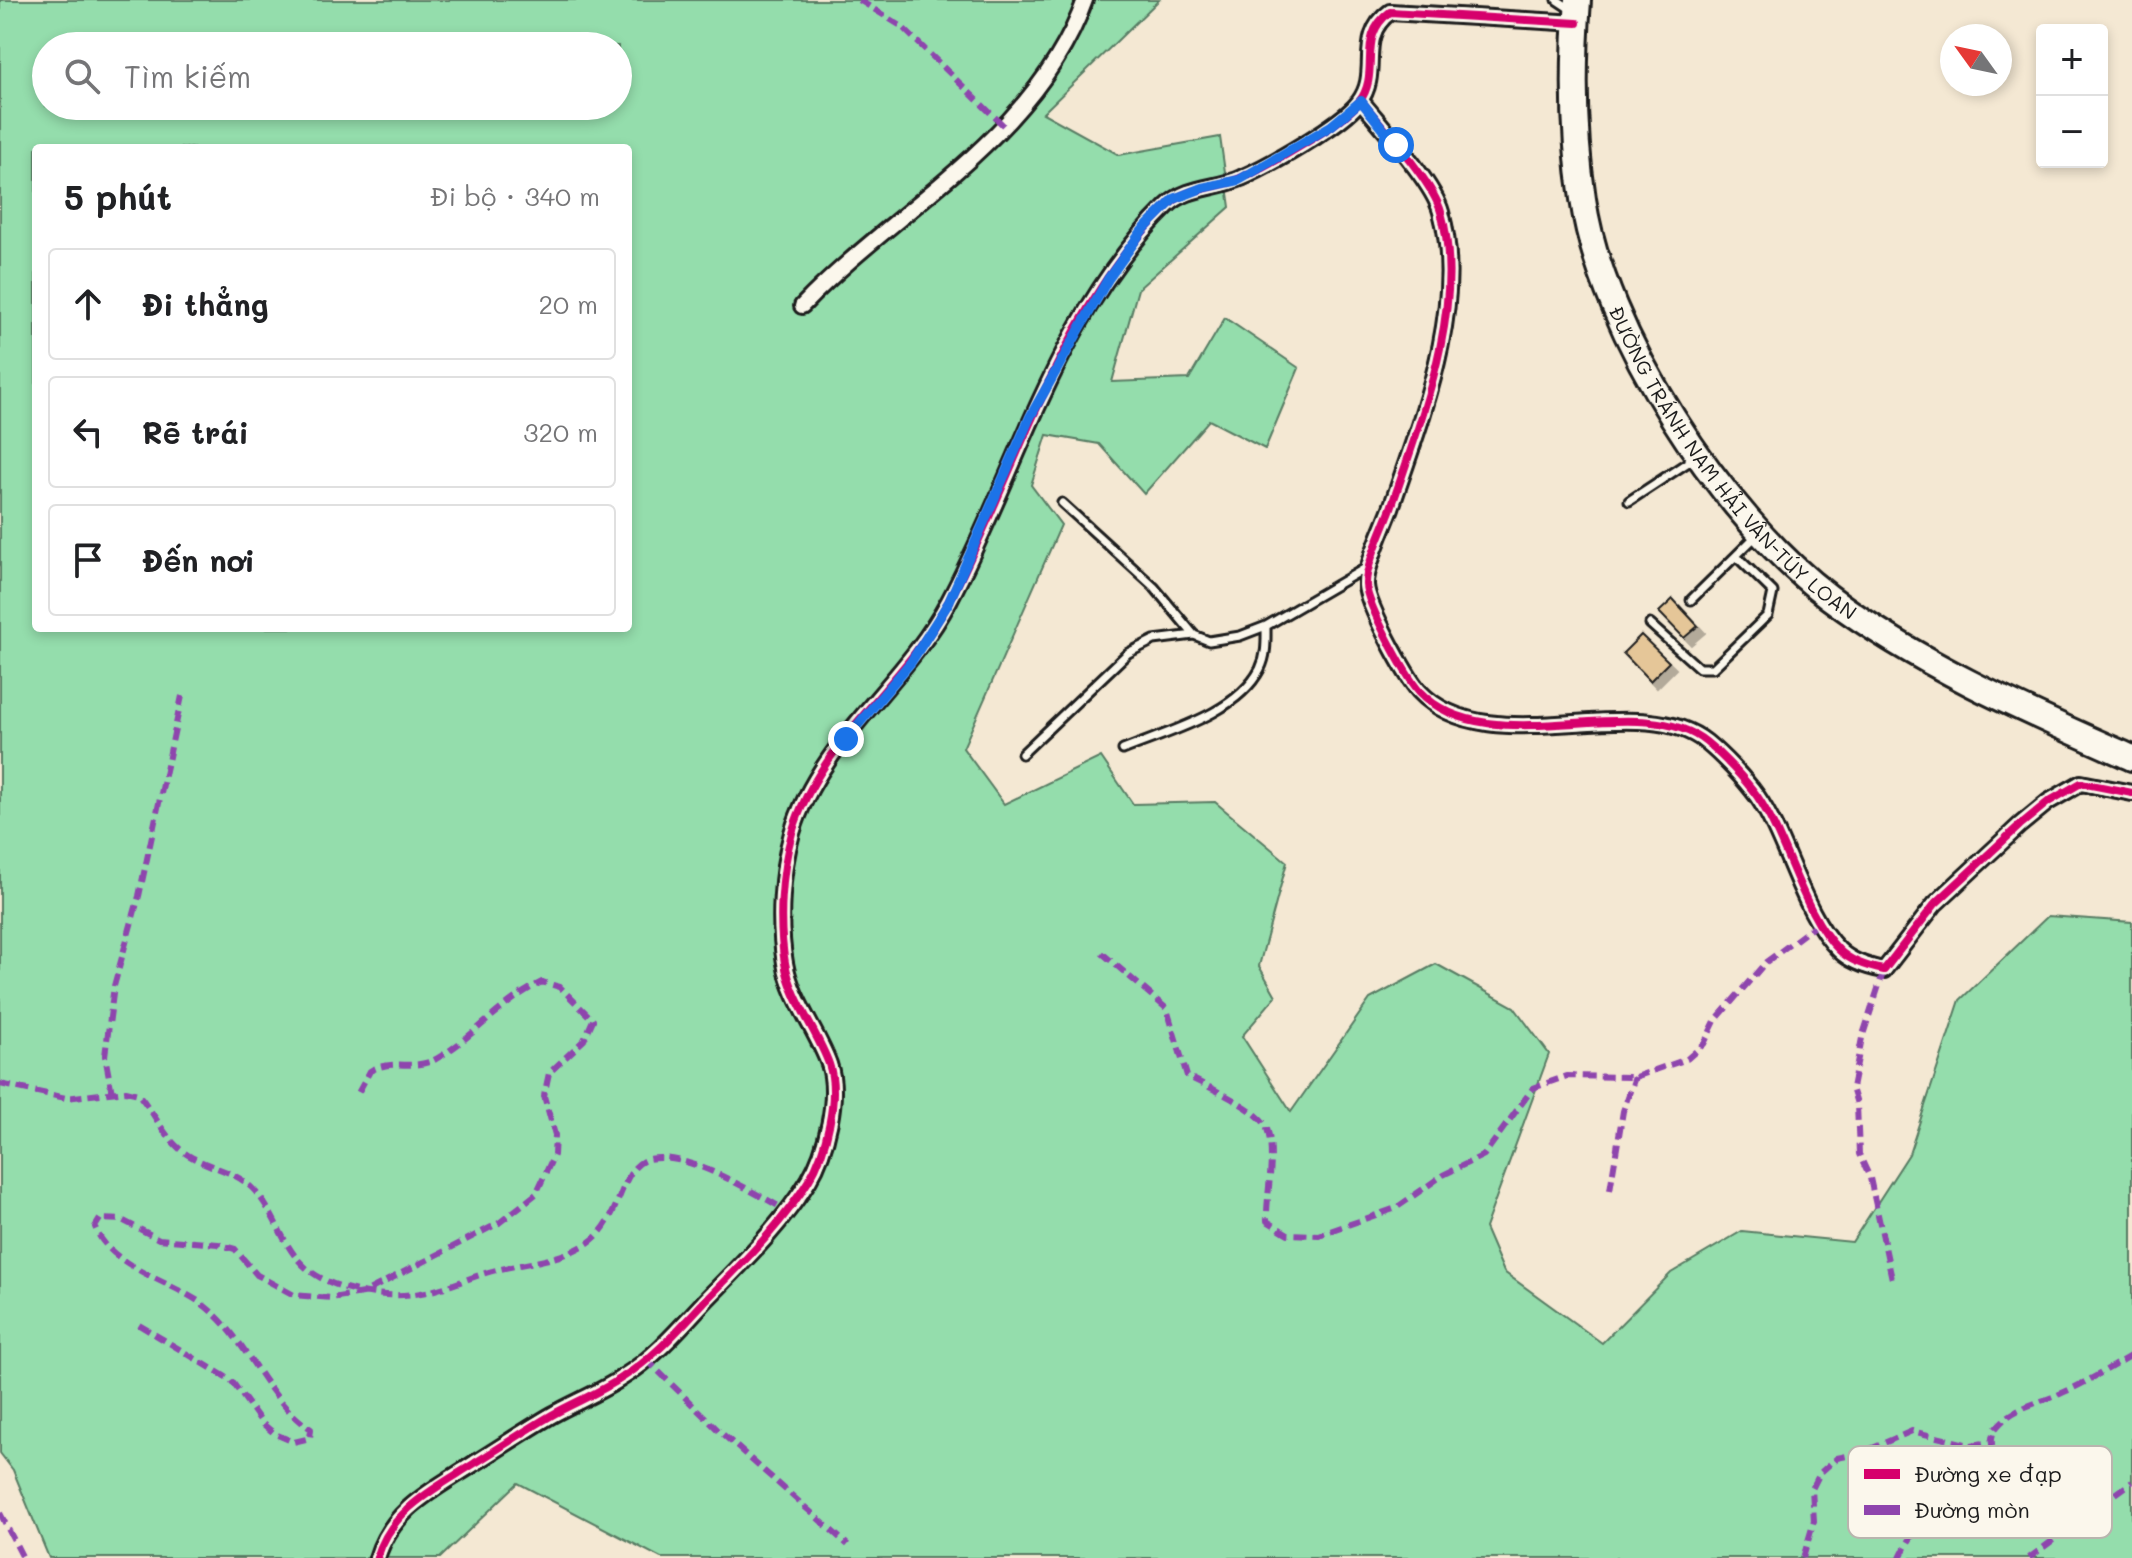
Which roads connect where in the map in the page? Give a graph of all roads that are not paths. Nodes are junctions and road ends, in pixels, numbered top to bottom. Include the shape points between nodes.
1 (1085, 0) edge
2 (1572, 9) edge
3 (1361, 101) junction
4 (802, 306) dead end
5 (1697, 456) junction
6 (1629, 501) dead end
7 (1062, 503) dead end
8 (1760, 531) junction
9 (1736, 556) junction
10 (1371, 565) junction
11 (1691, 600) dead end
12 (1650, 624) dead end
13 (1266, 626) junction
14 (1194, 635) junction
15 (1123, 750) dead end
16 (1022, 754) dead end
17 (2132, 758) edge
18 (2132, 793) edge
19 (377, 1558) edge

1 - 4 street via 1050,68 1005,127
2 - 3 street via 1390,12 1371,33 1369,77
2 - 5 highway, ĐƯỜNG TRÁNH NAM HẢI VÂN-TÚY LOAN via 1583,201 1605,283 1640,362
3 - 10 street via 1441,208 1449,304 1416,434
3 - 19 street via 1331,126 1239,180 1174,199 1142,231 1108,279 1030,417 949,602 911,662 818,776 792,833 782,905 785,966 831,1069 831,1124 813,1175 788,1211 662,1346 625,1377 426,1491 383,1539
5 - 6 lane
5 - 8 highway, ĐƯỜNG TRÁNH NAM HẢI VÂN-TÚY LOAN
7 - 14 lane via 1154,587
8 - 9 lane
8 - 17 highway, ĐƯỜNG TRÁNH NAM HẢI VÂN-TÚY LOAN via 1828,596 1924,659
9 - 11 lane
9 - 12 lane via 1773,592 1774,603 1713,668 1699,668
10 - 13 lane
10 - 18 street via 1366,585 1386,636 1420,691 1448,710 1501,726 1655,723 1691,732 1706,742 1757,797 1839,950 1863,966 1884,970 1935,904 2048,802 2081,783
13 - 14 lane via 1217,641
13 - 15 lane via 1265,659 1241,693 1189,723
14 - 16 lane via 1154,640 1128,653

